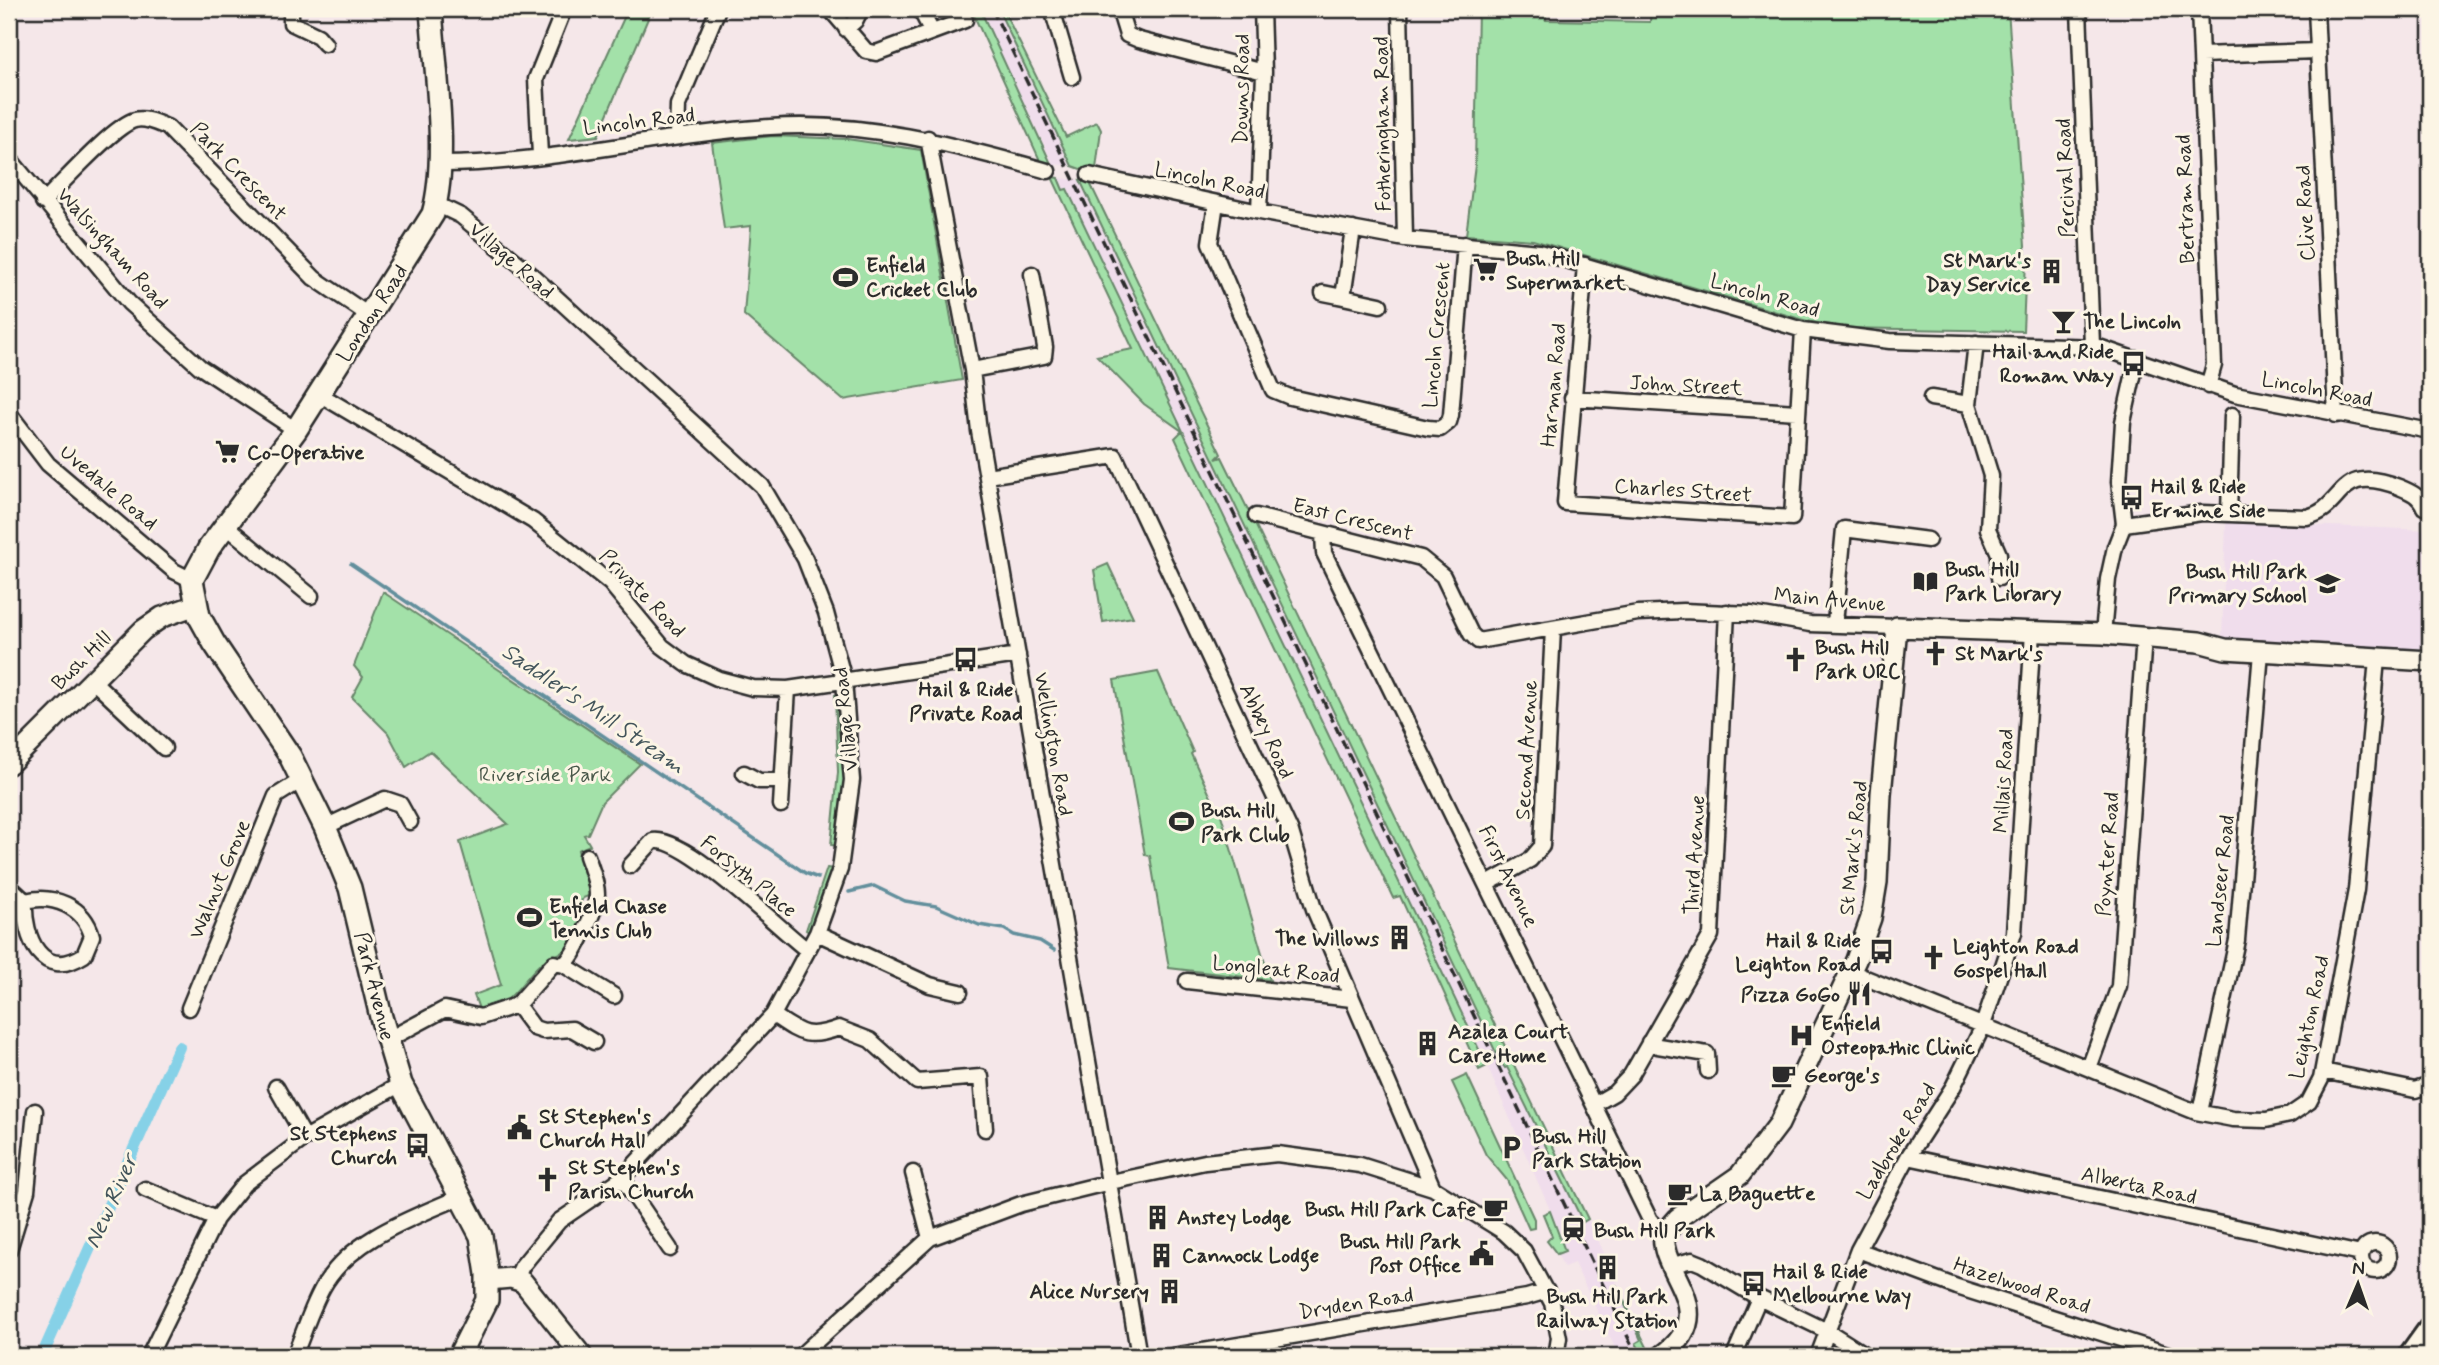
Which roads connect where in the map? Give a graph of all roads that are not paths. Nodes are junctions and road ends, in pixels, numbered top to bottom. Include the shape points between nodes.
1 (290, 9) edge
2 (431, 9) edge
3 (564, 9) edge
4 (718, 9) edge
5 (830, 9) edge
6 (861, 9) edge
7 (920, 9) edge
8 (1052, 9) edge
9 (1119, 9) edge
10 (1262, 9) edge
11 (1400, 9) edge
12 (2079, 9) edge
13 (2199, 9) edge
14 (2316, 9) edge
15 (965, 20) dead end
16 (846, 29) junction
17 (932, 32) junction
18 (325, 44) dead end
19 (2318, 51) junction
20 (2201, 55) junction
21 (1264, 72) junction
22 (1072, 77) dead end
23 (677, 136) junction
24 (928, 138) junction
25 (540, 155) junction
26 (9, 158) edge
27 (441, 164) junction
28 (1048, 171) dead end
29 (1089, 176) dead end
30 (43, 202) junction
31 (1216, 203) junction
32 (436, 204) junction
33 (1259, 212) junction
34 (1353, 229) junction
35 (1405, 239) junction
36 (1465, 244) junction
37 (1586, 265) junction
38 (1032, 274) dead end
39 (1323, 293) dead end
40 (1343, 297) junction
41 (1380, 305) dead end
42 (370, 316) junction
43 (1804, 330) junction
44 (1976, 343) junction
45 (2092, 345) junction
46 (2137, 359) junction
47 (972, 370) junction
48 (2208, 386) junction
49 (319, 394) junction
50 (1572, 398) junction
51 (1931, 398) dead end
52 (1969, 404) junction
53 (1797, 412) junction
54 (2336, 415) junction
55 (11, 421) edge
56 (2247, 429) dead end
57 (296, 430) junction
58 (2430, 431) edge
59 (987, 476) junction
60 (1571, 504) joint
61 (2424, 507) dead end
62 (2228, 513) junction
63 (1256, 516) dead end
64 (2124, 524) junction
65 (226, 526) junction
66 (1323, 534) junction
67 (1928, 540) dead end
68 (1998, 578) dead end
69 (192, 580) junction
70 (312, 596) dead end
71 (196, 605) junction
72 (1727, 612) junction
73 (1835, 623) junction
74 (1897, 627) junction
75 (1553, 629) junction
76 (2033, 632) junction
77 (2103, 634) junction
78 (2144, 637) junction
79 (1478, 641) joint
80 (2261, 652) junction
81 (1018, 655) junction
82 (2377, 659) junction
83 (2430, 662) edge
84 (844, 680) junction
85 (93, 681) junction
86 (788, 689) junction
87 (164, 748) dead end
88 (9, 764) edge
89 (744, 773) dead end
90 (303, 779) junction
91 (781, 780) junction
92 (781, 805) dead end
93 (410, 822) dead end
94 (325, 827) junction
95 (587, 856) dead end
96 (630, 866) dead end
97 (1487, 884) junction
98 (9, 886) edge
99 (24, 901) junction
100 (817, 933) junction
101 (2014, 933) joint
102 (807, 950) junction
103 (564, 965) junction
104 (1850, 972) junction
105 (1193, 984) dead end
106 (960, 992) dead end
107 (614, 996) dead end
108 (1352, 999) junction
109 (517, 1005) junction
110 (189, 1008) dead end
111 (773, 1015) junction
112 (1982, 1028) junction
113 (387, 1040) junction
114 (594, 1042) dead end
115 (1649, 1042) junction
116 (2089, 1069) junction
117 (1708, 1071) dead end
118 (2323, 1071) junction
119 (401, 1084) junction
120 (2430, 1085) edge
121 (276, 1087) dead end
122 (1595, 1104) junction
123 (35, 1111) dead end
124 (2200, 1112) junction
125 (985, 1129) dead end
126 (304, 1138) junction
127 (1908, 1157) junction
128 (914, 1173) dead end
129 (622, 1178) junction
130 (1106, 1183) junction
131 (1433, 1188) junction
132 (145, 1189) dead end
133 (460, 1197) junction
134 (216, 1219) junction
135 (1664, 1234) junction
136 (930, 1238) junction
137 (9, 1250) edge
138 (670, 1250) dead end
139 (1858, 1250) junction
140 (2361, 1254) dead end
141 (1673, 1265) junction
142 (516, 1279) junction
143 (488, 1280) junction
144 (1547, 1291) junction
145 (1759, 1298) junction
146 (2430, 1331) edge
147 (1829, 1332) junction
148 (149, 1356) edge
149 (295, 1356) edge
150 (459, 1356) edge
151 (582, 1356) edge
152 (800, 1356) edge
153 (1139, 1356) edge
154 (1172, 1356) edge
155 (1556, 1356) edge
156 (1662, 1356) edge
157 (1734, 1356) edge
158 (1818, 1356) edge
159 (1867, 1356) edge
160 (2174, 1356) edge
161 (2412, 1356) edge

1 - 18 street via 292,23
2 - 27 main road, London Road
3 - 25 street via 536,79
4 - 23 street via 678,105
5 - 16 street
6 - 16 street
7 - 17 street
8 - 22 street
9 - 21 street via 1127,35
10 - 21 street, Downs Road
11 - 35 street, Fotheringham Road
12 - 45 street, Percival Road
13 - 20 street, Bertram Road
14 - 19 street, Clive Road
15 - 17 street
16 - 17 street via 866,51 876,53
19 - 20 street
19 - 54 street, Clive Road
20 - 48 street, Bertram Road via 2214,365
21 - 33 street, Downs Road
23 - 24 street, Lincoln Road via 797,127
23 - 25 street, Lincoln Road
24 - 28 street, Lincoln Road
24 - 47 street, Wellington Road
25 - 27 street, Lincoln Road
26 - 30 street, Walsingham Road
27 - 32 main road, London Road
29 - 31 street, Lincoln Road
30 - 42 street, Park Crescent via 134,120 151,121 167,127 314,278
30 - 57 street, Walsingham Road via 129,303 200,367
31 - 33 street, Lincoln Road
31 - 36 street, Lincoln Crescent via 1210,243 1273,390 1428,428 1440,429 1451,415
32 - 42 main road, London Road via 421,238
32 - 84 street, Village Road via 461,216 524,268 762,486 806,559
33 - 34 street, Lincoln Road
34 - 35 street, Lincoln Road
34 - 40 street
35 - 36 street, Lincoln Road
36 - 37 street, Lincoln Road via 1539,252
37 - 43 street, Lincoln Road
37 - 50 street, Harman Road
38 - 47 street via 1044,356
39 - 40 street
40 - 41 street
42 - 49 main road, London Road
43 - 44 street, Lincoln Road via 1857,338
43 - 53 street
44 - 45 street, Lincoln Road
44 - 52 street
45 - 46 street, Lincoln Road
46 - 48 street, Lincoln Road
46 - 64 street via 2123,422 2119,482
47 - 59 street, Wellington Road
48 - 54 street, Lincoln Road
49 - 57 main road, London Road
49 - 86 street, Private Road via 533,521 610,583 662,646 686,664 753,688
50 - 53 street, John Street
50 - 60 street, Harman Road via 1565,503
51 - 52 street
52 - 68 street via 1990,476 1988,529 1999,554
53 - 60 street, Charles Street via 1793,518
54 - 58 street, Lincoln Road
55 - 69 street, Uvedale Road via 48,464 174,571
56 - 62 street via 2232,422
57 - 65 main road, London Road
59 - 81 street, Wellington Road
59 - 108 street, Abbey Road via 1115,456 1292,832 1314,909
61 - 62 street via 2420,497 2409,491 2370,480 2346,486 2312,516
62 - 64 street
63 - 66 street, East Crescent
64 - 77 street via 2108,579
65 - 69 main road, London Road
65 - 70 street
66 - 79 street, East Crescent via 1405,552 1434,567
66 - 97 street, First Avenue via 1324,553
67 - 73 street via 1844,529
69 - 71 main road, Park Avenue
71 - 85 street, Bush Hill via 152,623
71 - 90 main road, Park Avenue via 214,643
72 - 73 street, Main Avenue via 1810,624
72 - 75 street, Main Avenue via 1637,613
72 - 115 street, Third Avenue via 1711,934
73 - 74 street, Main Avenue
74 - 76 street, Main Avenue
74 - 104 street, St Mark's Road via 1877,882 1871,918
75 - 79 street, Main Avenue
75 - 97 street, Second Avenue via 1542,846 1530,860
76 - 77 street, Main Avenue
76 - 101 street, Millais Road
77 - 78 street, Main Avenue
78 - 80 street, Main Avenue
78 - 116 street, Poynter Road via 2119,986
80 - 82 street, Main Avenue
80 - 124 street, Landseer Road via 2237,940
81 - 84 street, Private Road
81 - 130 street, Wellington Road
82 - 83 street, Main Avenue
82 - 118 street, Leighton Road via 2356,890
84 - 86 street, Private Road
84 - 100 street, Village Road via 850,791 840,869
85 - 87 street
85 - 88 street, Bush Hill
86 - 91 street
89 - 91 street via 759,781
90 - 94 main road, Park Avenue
90 - 110 street, Walnut Grove via 276,796
91 - 92 street
93 - 94 street via 400,804 385,799
94 - 113 main road, Park Avenue via 354,902
95 - 103 street via 597,900 575,955
96 - 102 street, Forsyth Place via 653,841 668,841 715,873
97 - 122 street, First Avenue
98 - 99 street
99 - 99 street via 60,902 84,917 92,936 84,955 65,965 41,955 28,935
100 - 102 street, Village Road
100 - 106 street via 930,985
101 - 112 street, Ladbroke Road
102 - 111 street, Village Road
103 - 107 street
103 - 109 street via 550,965
104 - 112 street, Leighton Road
104 - 135 street, St Mark's Road via 1779,1124 1740,1175 1678,1218
105 - 108 street, Longleat Road
108 - 131 street, Abbey Road
109 - 113 street via 481,1017 445,1009
109 - 114 street via 534,1028 572,1029
111 - 125 street via 802,1034 817,1036 839,1028 870,1040 917,1082 981,1077
111 - 129 street, Village Road
112 - 116 street, Leighton Road
112 - 127 street, Ladbroke Road via 1953,1087
113 - 119 main road, Park Avenue
115 - 117 street via 1707,1054
115 - 122 street, Third Avenue via 1624,1084
116 - 124 street, Leighton Road
118 - 120 street via 2415,1090
118 - 124 street, Leighton Road via 2309,1102 2290,1115 2233,1119
119 - 126 street
119 - 133 main road, Park Avenue
121 - 126 street
122 - 135 street, First Avenue via 1650,1220
123 - 137 street via 27,1191
126 - 134 street via 244,1184
127 - 139 street, Ladbroke Road
127 - 140 street, Alberta Road
128 - 136 street
129 - 138 street
129 - 142 street, Village Road via 559,1222 522,1265
130 - 131 street via 1205,1162 1277,1154 1360,1165
130 - 136 street via 1021,1204
130 - 153 street, Wellington Road
131 - 144 street via 1524,1251
132 - 134 street
133 - 143 main road, Park Avenue via 481,1236
133 - 149 street via 391,1229 347,1258 325,1283
134 - 148 street
135 - 141 street, First Avenue via 1664,1247
136 - 152 street
139 - 147 street, Ladbroke Road
139 - 160 street, Hazelwood Road via 1957,1287
141 - 145 street via 1692,1260
141 - 156 street, First Avenue via 1686,1296 1687,1317 1676,1344
142 - 143 street
142 - 151 street
143 - 150 main road via 483,1311
144 - 154 street, Dryden Road
144 - 155 street via 1557,1322
145 - 147 street
145 - 157 street
146 - 161 highway
147 - 158 street, Ladbroke Road
147 - 159 street

